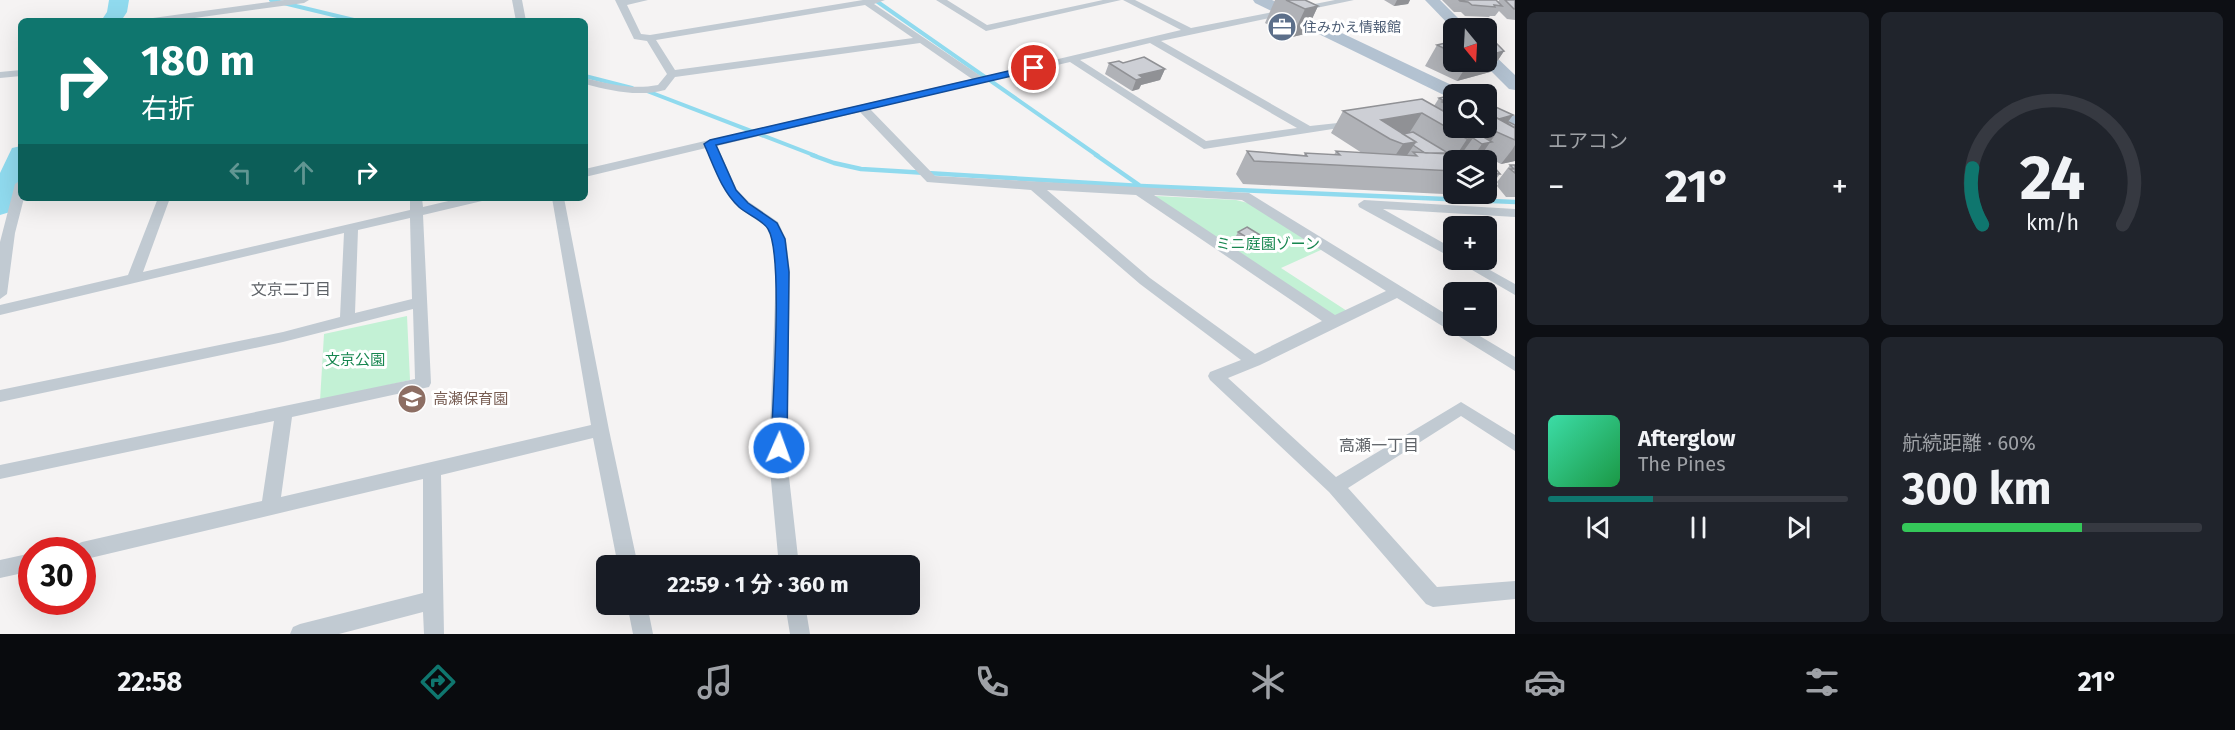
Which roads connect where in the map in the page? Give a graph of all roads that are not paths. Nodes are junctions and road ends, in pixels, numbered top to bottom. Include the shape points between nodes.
1 (304, 0) edge
2 (517, 0) edge
3 (643, 0) edge
4 (880, 0) edge
5 (941, 0) edge
6 (1116, 0) edge
7 (1128, 0) edge
8 (1260, 0) edge
9 (1349, 0) edge
10 (1432, 0) edge
11 (621, 2) edge
12 (866, 2) junction
13 (235, 10) junction
14 (1283, 11) junction
15 (175, 18) edge
16 (231, 18) edge
17 (520, 18) edge
18 (1450, 18) edge
19 (1190, 31) junction
20 (650, 38) junction
21 (922, 40) junction
22 (1152, 40) junction
23 (1072, 59) junction
24 (1497, 67) edge
25 (18, 73) edge
26 (672, 74) junction
27 (0, 75) edge
28 (980, 80) junction
29 (588, 82) edge
30 (1515, 85) edge
31 (1443, 88) edge
32 (862, 108) junction
33 (1497, 114) edge
34 (1363, 122) edge
35 (1515, 123) edge
36 (1307, 129) junction
37 (710, 144) junction
38 (588, 172) edge
39 (1034, 186) junction
40 (1139, 191) junction
41 (18, 195) edge
42 (163, 201) edge
43 (451, 201) edge
44 (559, 201) edge
45 (416, 205) edge
46 (1515, 213) edge
47 (351, 227) junction
48 (1443, 249) edge
49 (1479, 270) edge
50 (134, 278) junction
51 (1515, 290) edge
52 (1396, 292) junction
53 (0, 294) edge
54 (420, 302) junction
55 (0, 310) edge
56 (347, 320) junction
57 (1334, 322) junction
58 (1254, 361) junction
59 (1515, 365) edge
60 (0, 396) edge
61 (284, 413) junction
62 (600, 430) junction
63 (1515, 444) edge
64 (432, 471) junction
65 (0, 472) edge
66 (1335, 487) junction
67 (270, 508) junction
68 (96, 548) edge
69 (626, 555) edge
70 (788, 555) edge
71 (18, 565) edge
72 (0, 569) edge
73 (1515, 590) edge
74 (433, 600) junction
75 (639, 615) edge
76 (797, 615) edge
77 (300, 634) edge
78 (434, 634) edge
79 (643, 634) edge
80 (800, 634) edge

1 - 13 street
2 - 17 street
3 - 11 street
4 - 12 street
5 - 6 street via 986,28
7 - 19 street
8 - 14 main road
9 - 14 street
10 - 18 main road
11 - 20 street via 637,37
12 - 20 street
12 - 21 street
13 - 15 street
13 - 16 street
14 - 19 street
14 - 31 main road
19 - 22 street
20 - 26 street
21 - 26 street
21 - 28 street
22 - 23 street
22 - 36 street
23 - 28 street
23 - 36 street via 1204,145
24 - 30 main road
25 - 27 street
26 - 29 street via 661,88 642,92
28 - 32 street
32 - 37 street
32 - 39 street via 931,179
33 - 35 main road
34 - 36 street
37 - 38 street
37 - 70 street via 731,191 744,206 773,225 779,239 783,272 778,459
39 - 40 street
39 - 58 street via 1145,281
40 - 52 street via 1245,196
40 - 57 street
41 - 53 street via 8,233
42 - 50 street
43 - 45 street
44 - 62 street
45 - 47 street
45 - 54 street
46 - 48 street via 1364,204
47 - 50 street
47 - 56 street
49 - 51 street
50 - 55 street
52 - 57 street
52 - 59 street
54 - 56 street
54 - 61 street via 423,383
56 - 60 street
57 - 58 street
58 - 66 street via 1216,376
61 - 65 street
61 - 67 street
62 - 64 street
62 - 69 street
63 - 66 street via 1461,408
64 - 67 street
64 - 74 street
66 - 73 street via 1433,597
67 - 68 street
71 - 72 street
74 - 77 street
74 - 78 street
75 - 79 street
76 - 80 street

